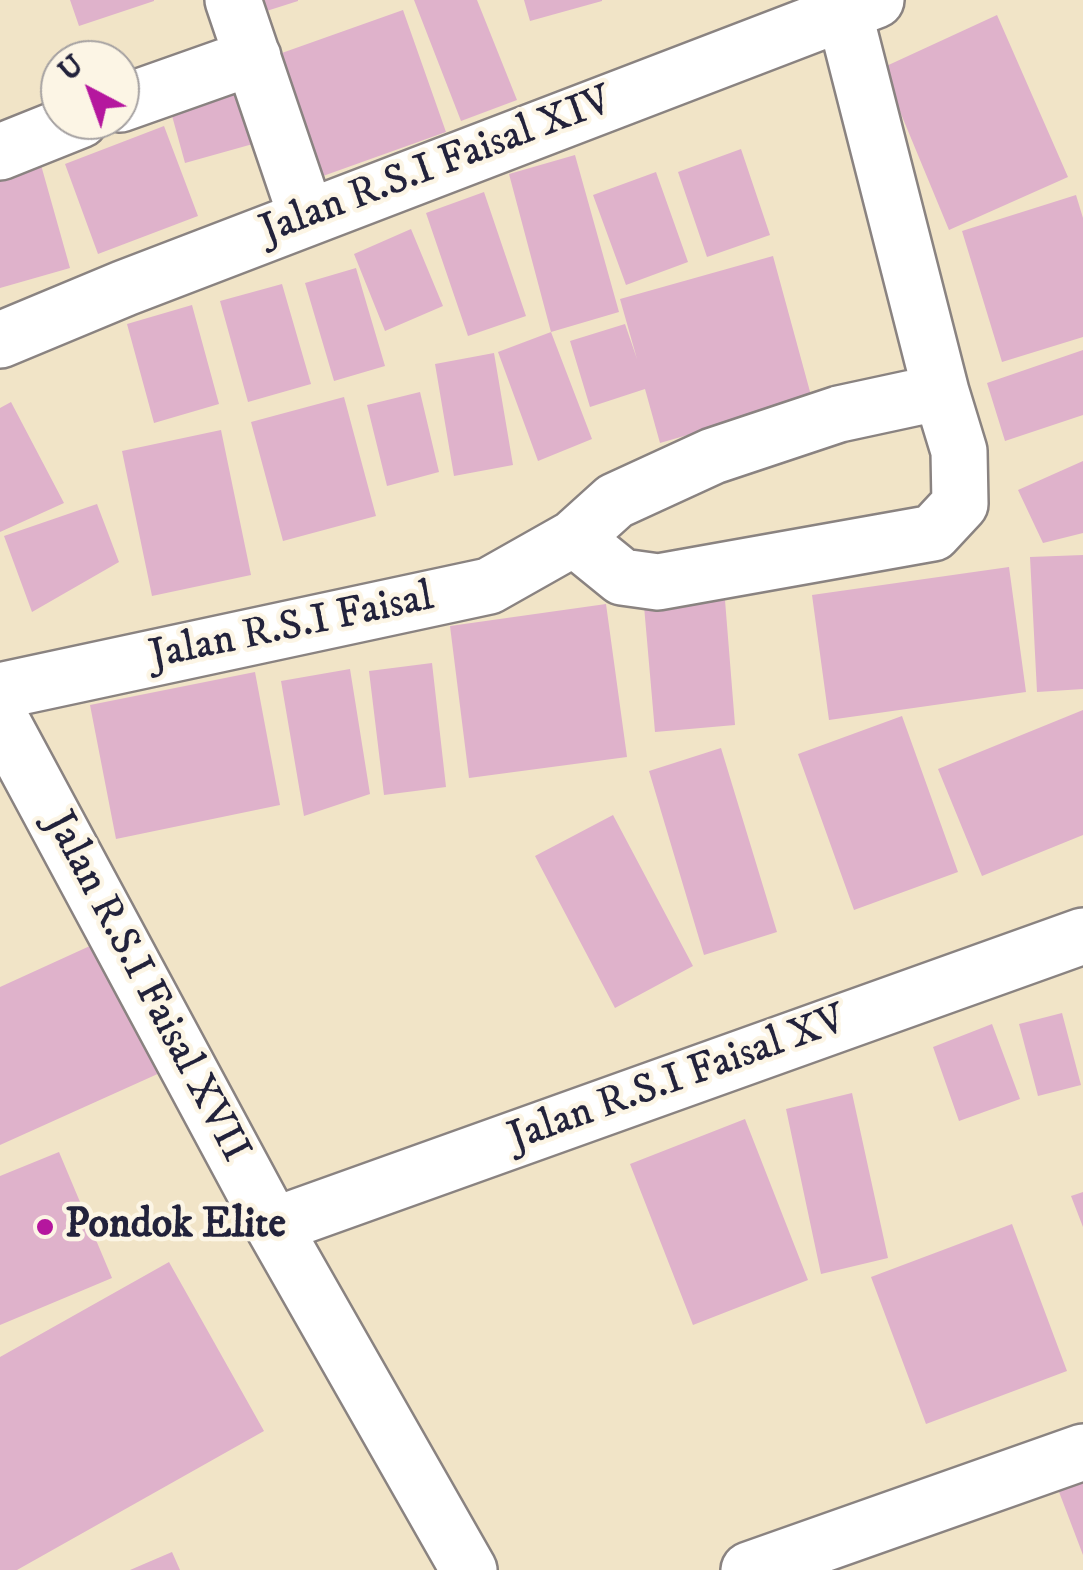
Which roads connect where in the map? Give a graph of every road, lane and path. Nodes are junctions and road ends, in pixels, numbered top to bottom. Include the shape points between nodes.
1 (234, 0) edge
2 (860, 6) edge
3 (252, 57) junction
4 (140, 97) edge
5 (40, 136) edge
6 (0, 152) edge
7 (307, 218) junction
8 (0, 340) edge
9 (941, 392) junction
10 (574, 538) junction
11 (0, 691) edge
12 (0, 718) edge
13 (1083, 936) edge
14 (274, 1226) junction
15 (1083, 1452) edge
16 (469, 1570) edge
17 (749, 1570) edge

1 - 3 street
2 - 7 street, Jalan R.S.I Faisal XIV
2 - 9 street
3 - 4 street
3 - 7 street
5 - 6 street
7 - 8 street, Jalan R.S.I Faisal XIV
9 - 10 street, Jalan R.S.I Faisal via 839,414 713,456 615,501
9 - 10 street via 960,452 960,504 932,533 658,582 622,577
10 - 11 street, Jalan R.S.I Faisal via 488,586
12 - 14 street, Jalan R.S.I Faisal XVII
13 - 14 street, Jalan R.S.I Faisal XV
14 - 16 street, Jalan R.S.I Faisal XVII
15 - 17 street

